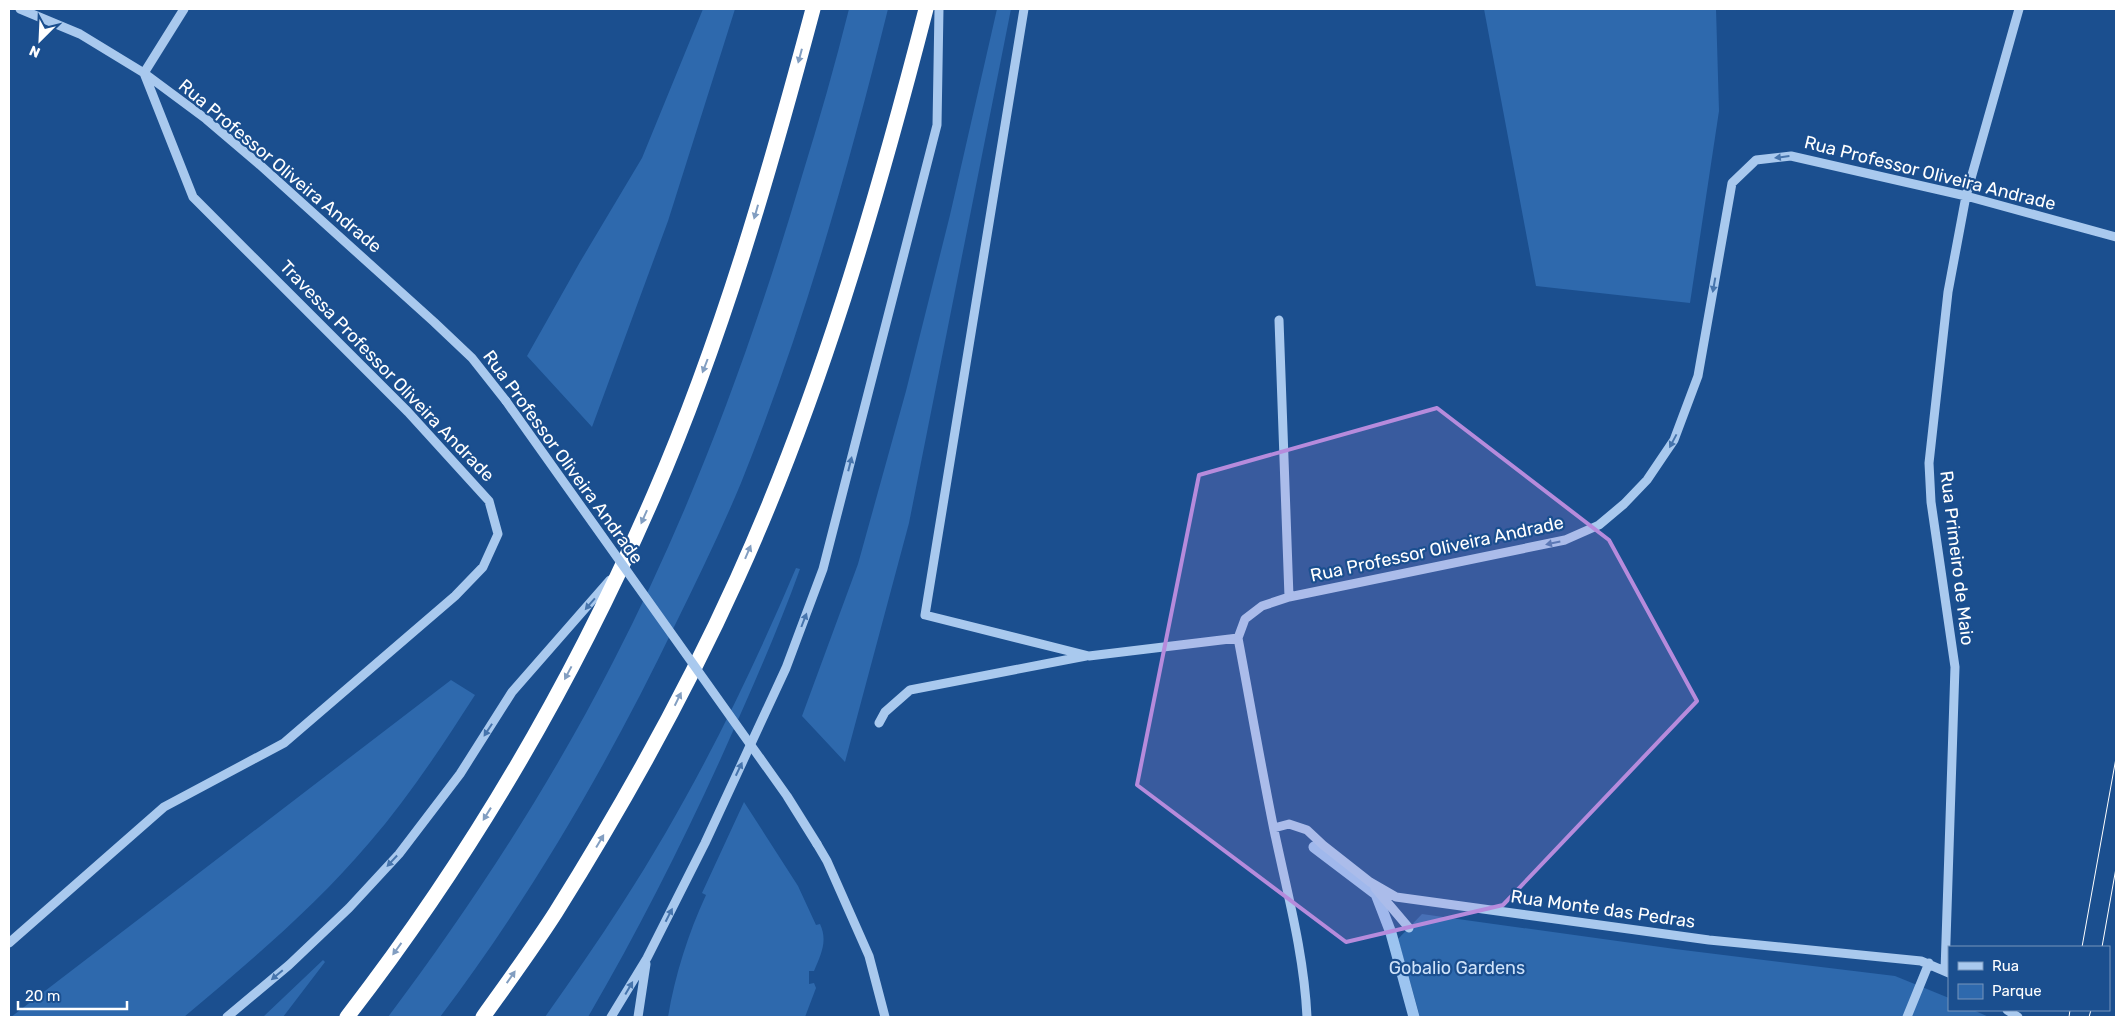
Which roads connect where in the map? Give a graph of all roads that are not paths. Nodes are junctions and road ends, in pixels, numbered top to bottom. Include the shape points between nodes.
1 (20, 9) edge
2 (184, 9) edge
3 (813, 9) edge
4 (926, 9) edge
5 (938, 9) edge
6 (1024, 9) edge
7 (2019, 9) edge
8 (144, 73) junction
9 (1966, 196) junction
10 (2116, 237) edge
11 (1279, 320) dead end
12 (622, 567) junction
13 (1289, 597) junction
14 (1238, 638) junction
15 (1089, 656) junction
16 (879, 723) dead end
17 (1274, 828) junction
18 (1370, 882) junction
19 (1409, 928) dead end
20 (9, 943) edge
21 (647, 958) junction
22 (1928, 964) junction
23 (1947, 972) edge
24 (227, 1017) edge
25 (347, 1017) edge
26 (484, 1017) edge
27 (611, 1017) edge
28 (638, 1017) edge
29 (885, 1017) edge
30 (1307, 1017) edge
31 (1906, 1017) edge

1 - 8 street, Rua Professor Oliveira Andrade via 80,34
2 - 8 street
3 -> 12 highway via 742,258 718,330 658,485
26 -> 4 highway via 602,838 675,705 736,580 803,418 850,284 896,127
21 -> 5 street via 705,843 786,668 823,569 938,125
6 - 15 street via 925,615
7 - 9 street, Rua Primeiro de Maio
8 - 20 street, Travessa Professor Oliveira Andrade via 193,197 408,412 489,501 498,534 483,567 455,596 284,743 164,807
8 - 29 street, Rua Professor Oliveira Andrade, bridge via 206,119 472,358 787,796 827,861 869,956
9 - 10 street, Rua Professor Oliveira Andrade
9 -> 13 street, Rua Professor Oliveira Andrade via 1791,156 1756,160 1732,183 1698,376 1674,440 1647,480 1624,504 1599,525 1566,540
9 - 23 street, Rua Primeiro de Maio via 1948,292 1929,463 1930,502 1954,667
11 - 13 street
12 -> 24 street via 512,692 460,774 399,854 296,959
12 -> 25 highway via 524,753 452,869
13 - 14 street, Rua Professor Oliveira Andrade via 1262,606 1245,619
14 - 15 street
14 - 17 street
15 - 16 street via 910,690 885,712
17 - 18 street, Rua Monte das Pedras via 1289,824 1307,830
17 - 30 street via 1306,987
18 - 19 street
18 - 22 street, Rua Monte das Pedras via 1396,897 1709,940
27 -> 21 street
21 - 28 street
22 - 23 street, Rua Monte das Pedras
22 - 31 street

